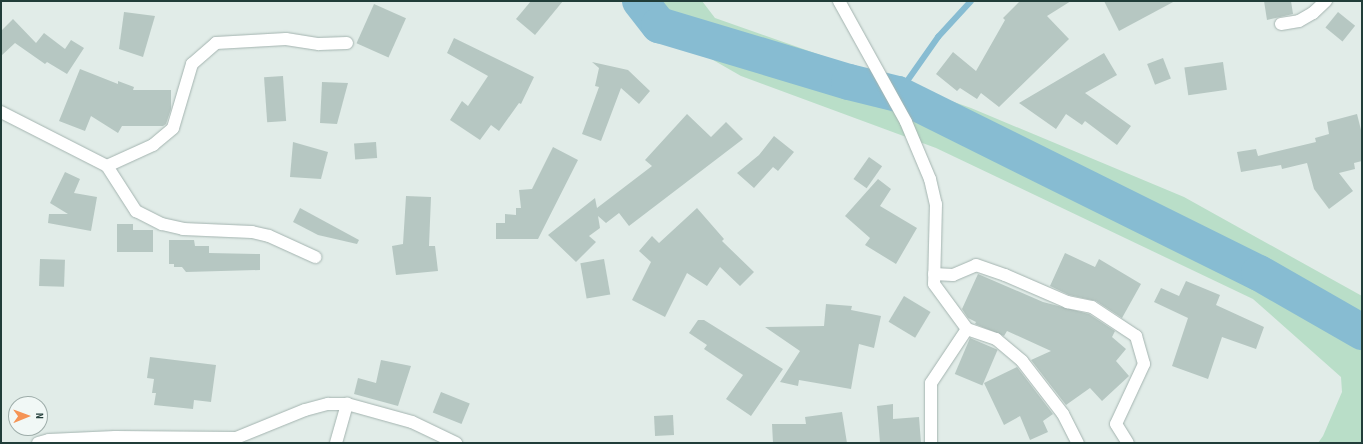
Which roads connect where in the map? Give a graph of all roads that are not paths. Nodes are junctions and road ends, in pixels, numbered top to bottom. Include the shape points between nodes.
1 (839, 1) edge
2 (1326, 1) edge
3 (1281, 24) dead end
4 (347, 43) dead end
5 (1, 112) edge
6 (107, 166) junction
7 (315, 257) dead end
8 (934, 274) junction
9 (967, 329) junction
10 (347, 404) junction
11 (38, 443) edge
12 (336, 443) edge
13 (456, 443) edge
14 (931, 443) edge
15 (1078, 443) edge
16 (1128, 443) edge

1 - 8 street via 906,122 930,180 936,204
2 - 3 street via 1313,13 1298,21
4 - 6 street via 319,44 286,39 216,43 192,64 173,128 153,146
5 - 6 street
6 - 7 street via 136,211 162,224 184,229 252,232 269,236
8 - 9 street via 934,284
8 - 16 street via 953,274 976,265 1067,302 1092,307 1136,336 1144,364 1116,424
9 - 14 street via 931,384
9 - 15 street via 996,339 1022,361 1063,414
10 - 11 street via 328,404 305,410 236,438 115,437 49,440
10 - 12 street
10 - 13 street via 412,422

